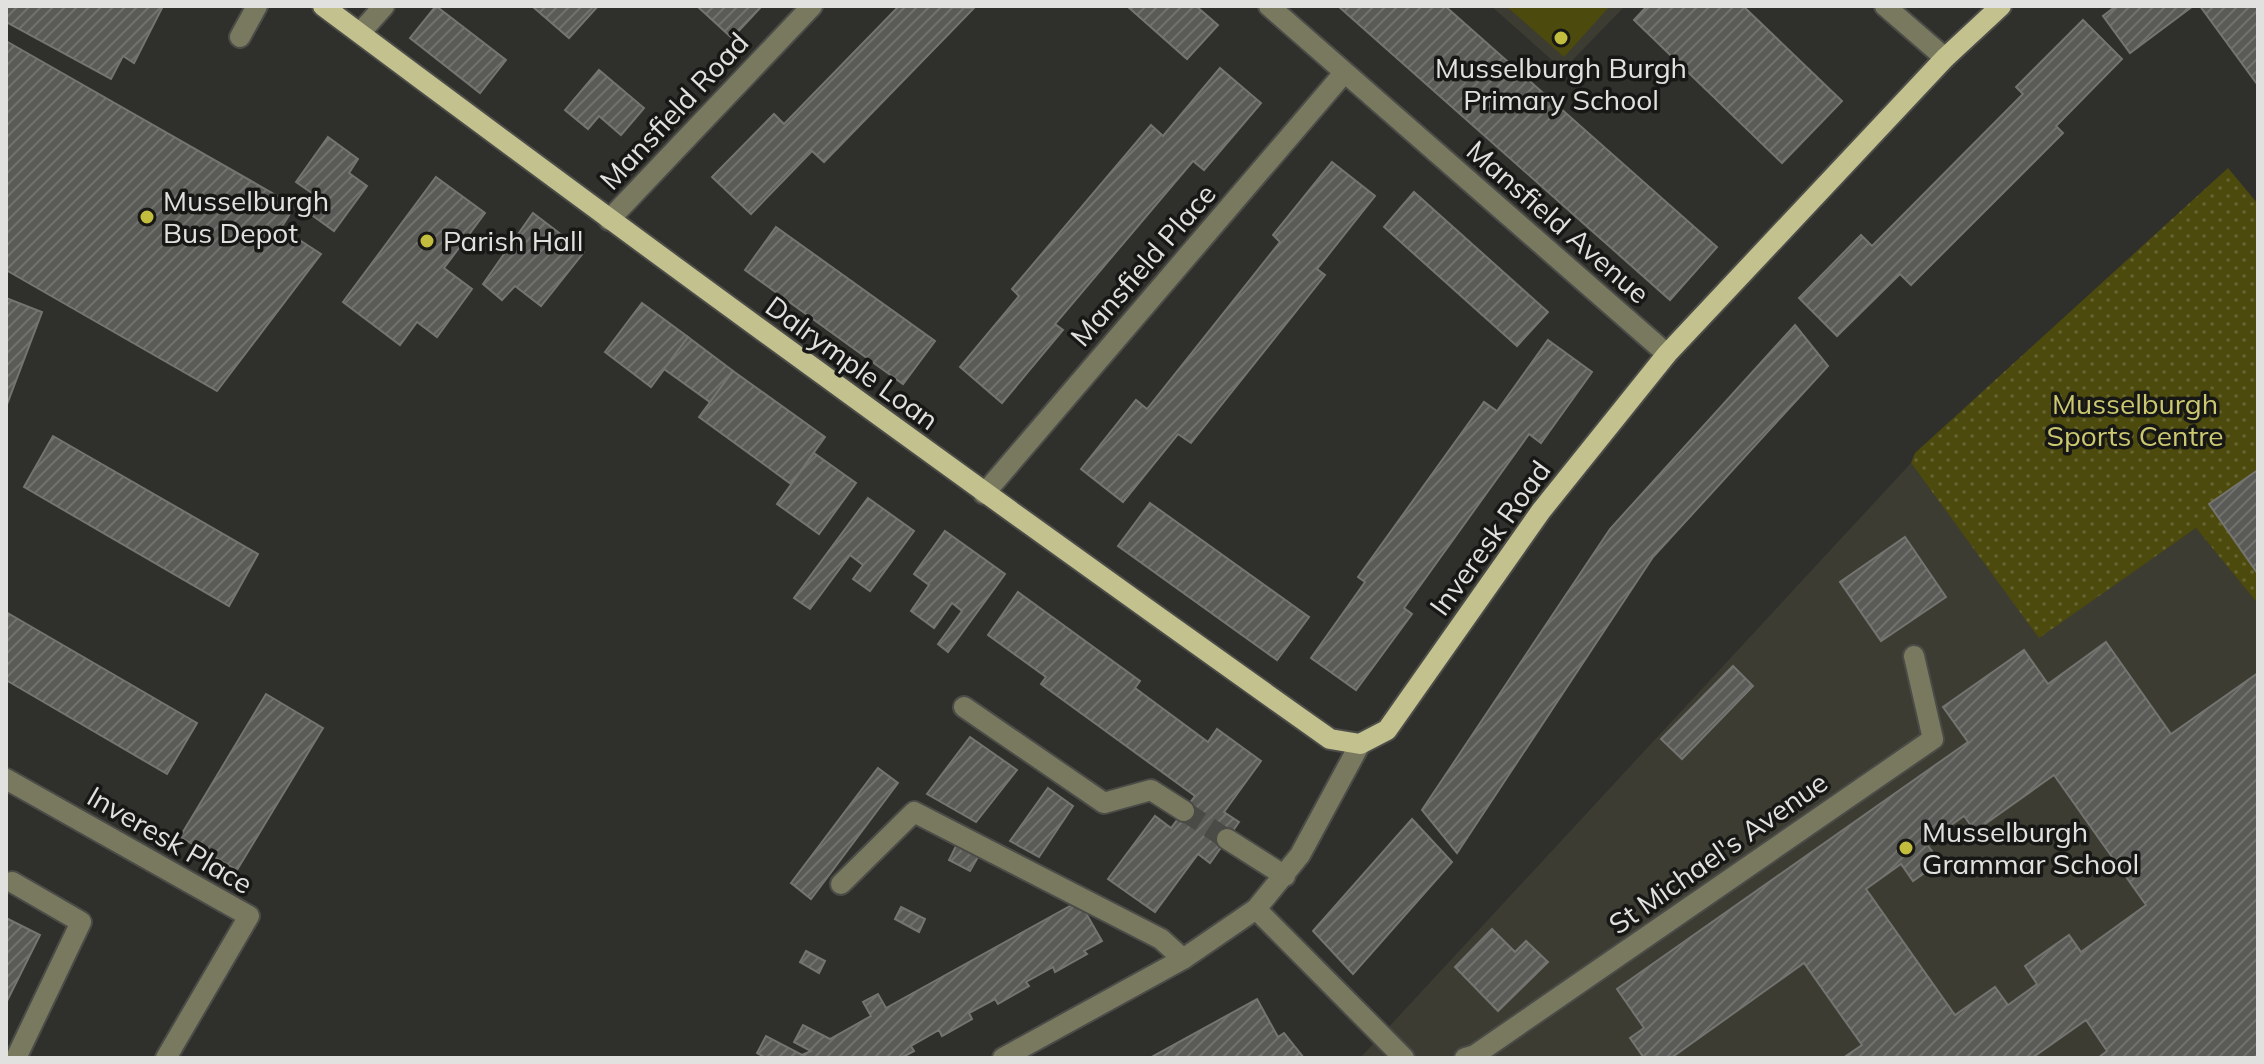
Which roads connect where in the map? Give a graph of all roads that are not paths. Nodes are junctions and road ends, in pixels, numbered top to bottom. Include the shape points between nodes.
1 (257, 6) edge
2 (323, 6) edge
3 (384, 6) edge
4 (812, 6) edge
5 (1269, 6) edge
6 (1885, 6) edge
7 (2001, 6) edge
8 (360, 33) junction
9 (240, 37) dead end
10 (1945, 58) junction
11 (1344, 73) junction
12 (609, 220) junction
13 (1667, 354) junction
14 (984, 494) junction
15 (1914, 656) dead end
16 (964, 707) dead end
17 (1360, 744) junction
18 (6, 779) edge
19 (1184, 811) tunnel mouth
20 (1227, 839) tunnel mouth
21 (1285, 876) junction
22 (12, 882) dead end
23 (841, 884) dead end
24 (1256, 909) junction
25 (1183, 959) junction
26 (16, 1058) edge
27 (166, 1058) edge
28 (1003, 1058) edge
29 (1404, 1058) edge
30 (1465, 1058) edge

1 - 9 street
2 - 8 main road, Dalrymple Loan
3 - 8 street
4 - 12 street, Mansfield Road
5 - 11 street, Mansfield Avenue
6 - 10 street
7 - 10 main road, Inveresk Road
8 - 12 main road, Dalrymple Loan
10 - 13 main road, Inveresk Road
11 - 13 street, Mansfield Avenue
11 - 14 street, Mansfield Place
12 - 14 main road, Dalrymple Loan
13 - 17 main road, Inveresk Road via 1541,511 1387,730
14 - 17 main road, Dalrymple Loan via 1330,739
15 - 30 street, St Michael's Avenue via 1933,739
16 - 19 street via 1104,803 1151,790
17 - 21 street, Inveresk Road
18 - 27 street, Inveresk Place via 249,916
20 - 21 street
21 - 24 street, Inveresk Road
22 - 26 street via 81,922
23 - 25 street via 914,812 1161,939
24 - 25 street, Inveresk Road
24 - 29 street
25 - 28 street, Inveresk Road

